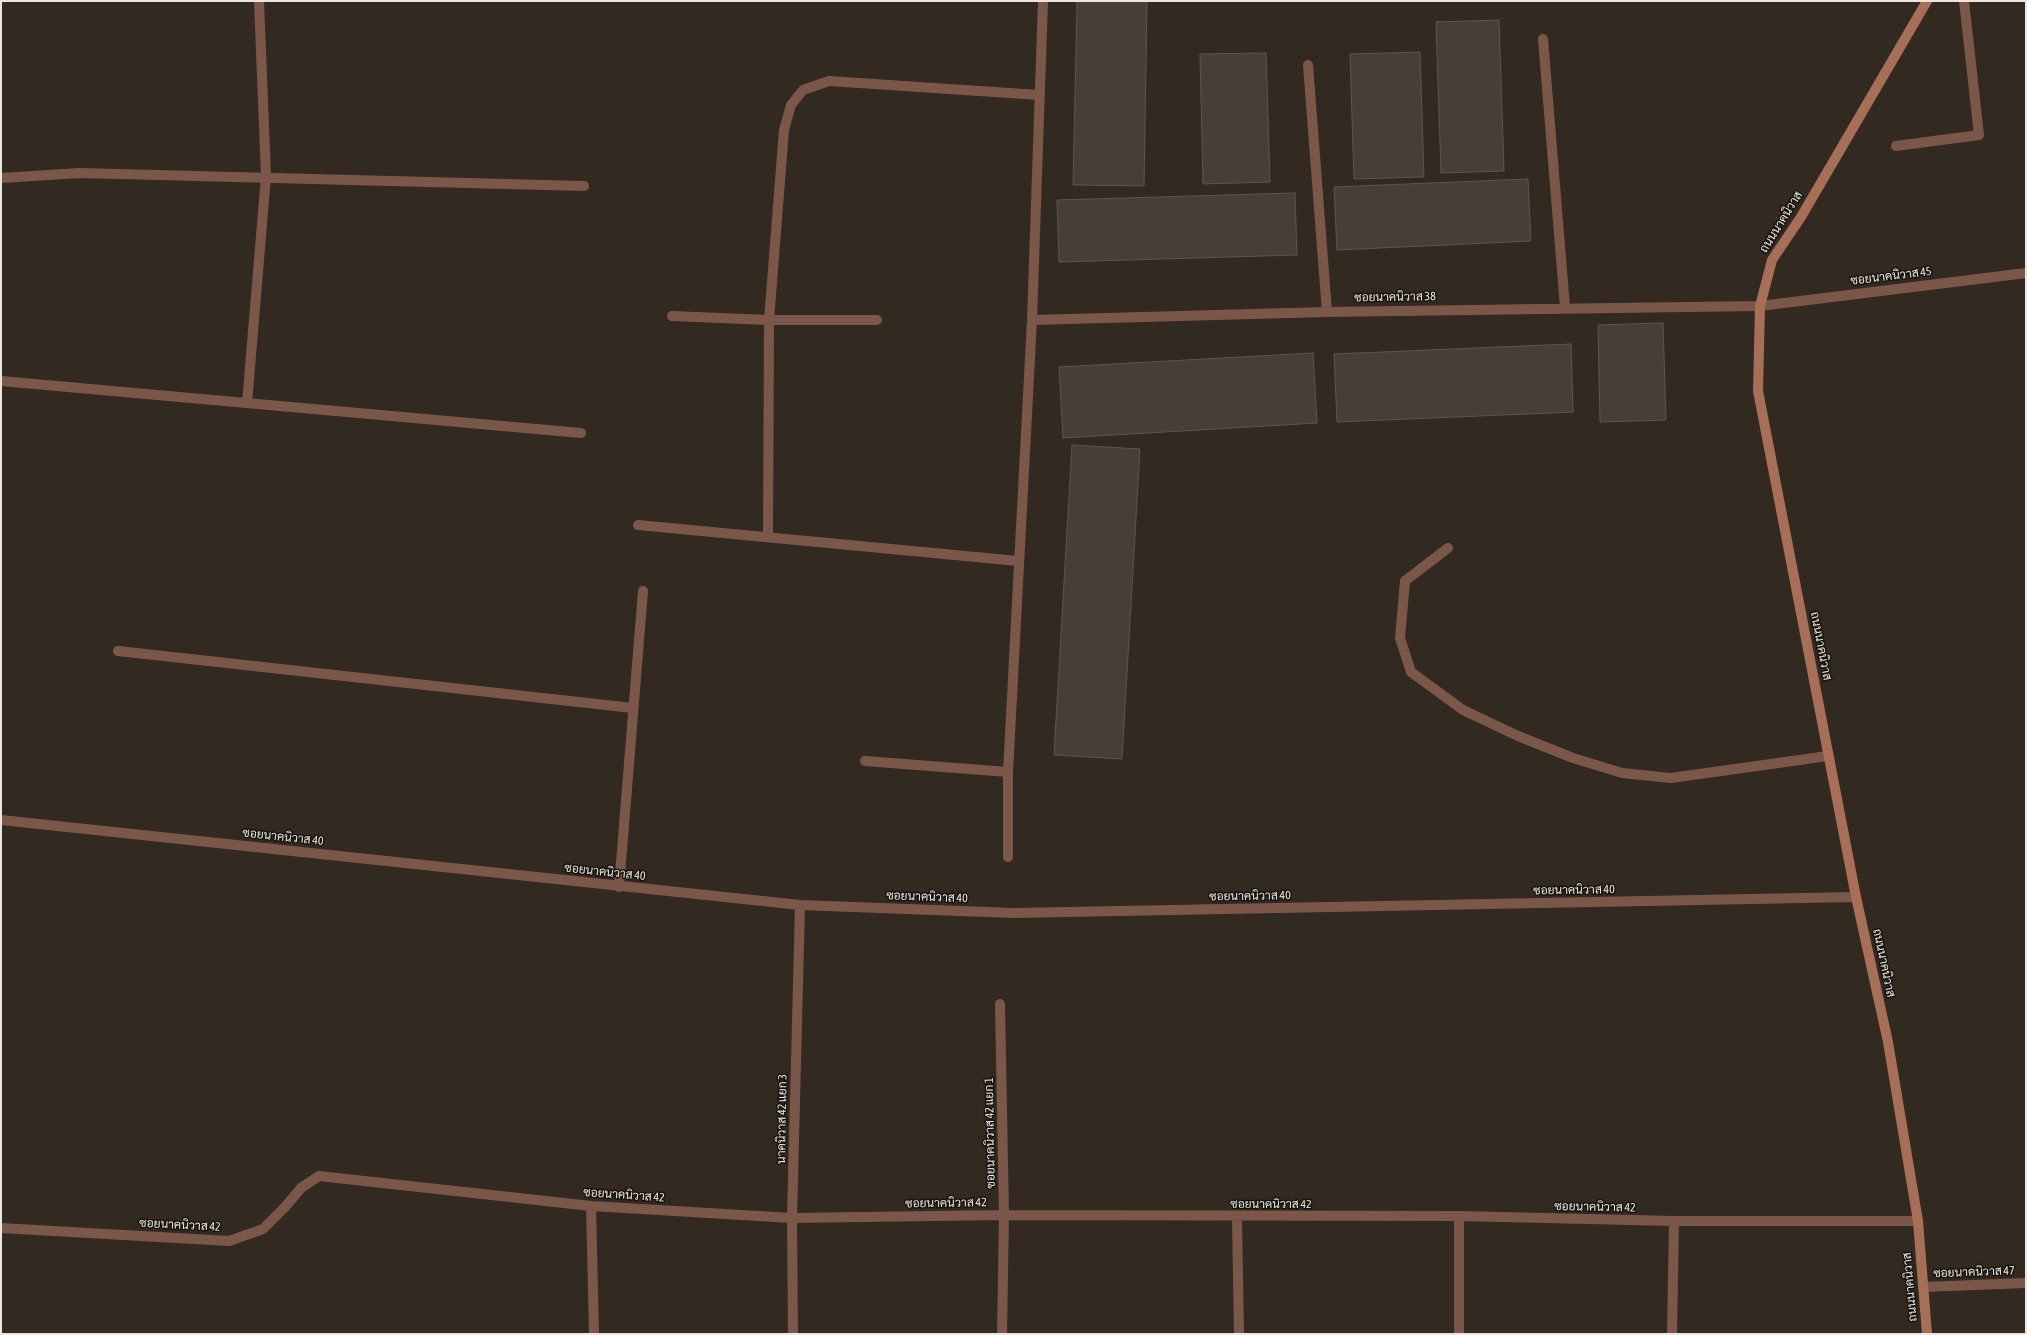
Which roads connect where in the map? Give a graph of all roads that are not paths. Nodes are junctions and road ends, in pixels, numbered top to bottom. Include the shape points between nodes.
1 (259, 1) edge
2 (1043, 1) edge
3 (1927, 1) edge
4 (1964, 1) edge
5 (1543, 39) dead end
6 (1308, 65) dead end
7 (1038, 95) junction
8 (1896, 146) dead end
9 (266, 176) junction
10 (1, 178) edge
11 (584, 186) dead end
12 (2026, 273) edge
13 (1760, 306) junction
14 (1565, 307) junction
15 (1327, 312) junction
16 (672, 316) dead end
17 (769, 320) junction
18 (877, 320) dead end
19 (1032, 320) junction
20 (1, 381) edge
21 (247, 403) junction
22 (581, 433) dead end
23 (638, 525) dead end
24 (768, 536) junction
25 (1448, 548) dead end
26 (1018, 561) junction
27 (643, 591) dead end
28 (118, 651) dead end
29 (633, 708) junction
30 (1828, 756) junction
31 (865, 761) dead end
32 (1008, 772) junction
33 (1, 820) edge
34 (1008, 857) dead end
35 (619, 886) junction
36 (1856, 897) junction
37 (800, 905) junction
38 (1000, 1004) dead end
39 (591, 1206) junction
40 (1004, 1215) junction
41 (1459, 1216) junction
42 (1237, 1217) junction
43 (792, 1218) junction
44 (1674, 1222) junction
45 (1918, 1222) junction
46 (1, 1228) edge
47 (2026, 1283) edge
48 (1923, 1287) junction
49 (594, 1334) edge
50 (793, 1334) edge
51 (1002, 1334) edge
52 (1239, 1334) edge
53 (1459, 1334) edge
54 (1672, 1334) edge
55 (1927, 1334) edge

1 - 9 street
2 - 7 street
3 - 13 main road, ถนนนาคนิวาส via 1801,217 1772,260
4 - 8 street via 1979,135
5 - 14 street
6 - 15 street
7 - 17 street via 829,81 803,90 791,105 784,130
7 - 19 street
9 - 10 street via 80,173
9 - 11 street
9 - 21 street
12 - 13 street, ซอยนาคนิวาส 45
13 - 14 street, ซอยนาคนิวาส 38
13 - 30 main road, ถนนนาคนิวาส via 1758,391
14 - 15 street, ซอยนาคนิวาส 38
15 - 19 street, ซอยนาคนิวาส 38
16 - 17 street
17 - 18 street
17 - 24 street
19 - 26 street
20 - 21 street
21 - 22 street
23 - 24 street
24 - 26 street
25 - 30 street via 1405,581 1400,638 1411,672 1463,710 1573,758 1622,773 1671,778
26 - 32 street
27 - 29 street
28 - 29 street
29 - 35 street
30 - 36 main road, ถนนนาคนิวาส
31 - 32 street
32 - 34 street
33 - 35 street, ซอยนาคนิวาส 40
35 - 37 street, ซอยนาคนิวาส 40
36 - 37 street, ซอยนาคนิวาส 40 via 1014,914
36 - 45 main road, ถนนนาคนิวาส via 1888,1042
37 - 43 street, นาคนิวาส 42 แยก 3
38 - 40 street, ซอยนาคนิวาส 42 แยก 1
39 - 43 street, ซอยนาคนิวาส 42
39 - 46 street, ซอยนาคนิวาส 42 via 319,1176 301,1188 286,1207 263,1228 229,1241
39 - 49 street
40 - 42 street, ซอยนาคนิวาส 42
40 - 43 street, ซอยนาคนิวาส 42
40 - 51 street, ซอยนาคนิวาส 42 แยก 1
41 - 42 street, ซอยนาคนิวาส 42
41 - 44 street, ซอยนาคนิวาส 42
41 - 53 street
42 - 52 street
43 - 50 street, นาคนิวาส 42 แยก 3
44 - 45 street, ซอยนาคนิวาส 42
44 - 54 street
45 - 48 main road, ถนนนาคนิวาส
47 - 48 street, ซอยนาคนิวาส 47
48 - 55 main road, ถนนนาคนิวาส

